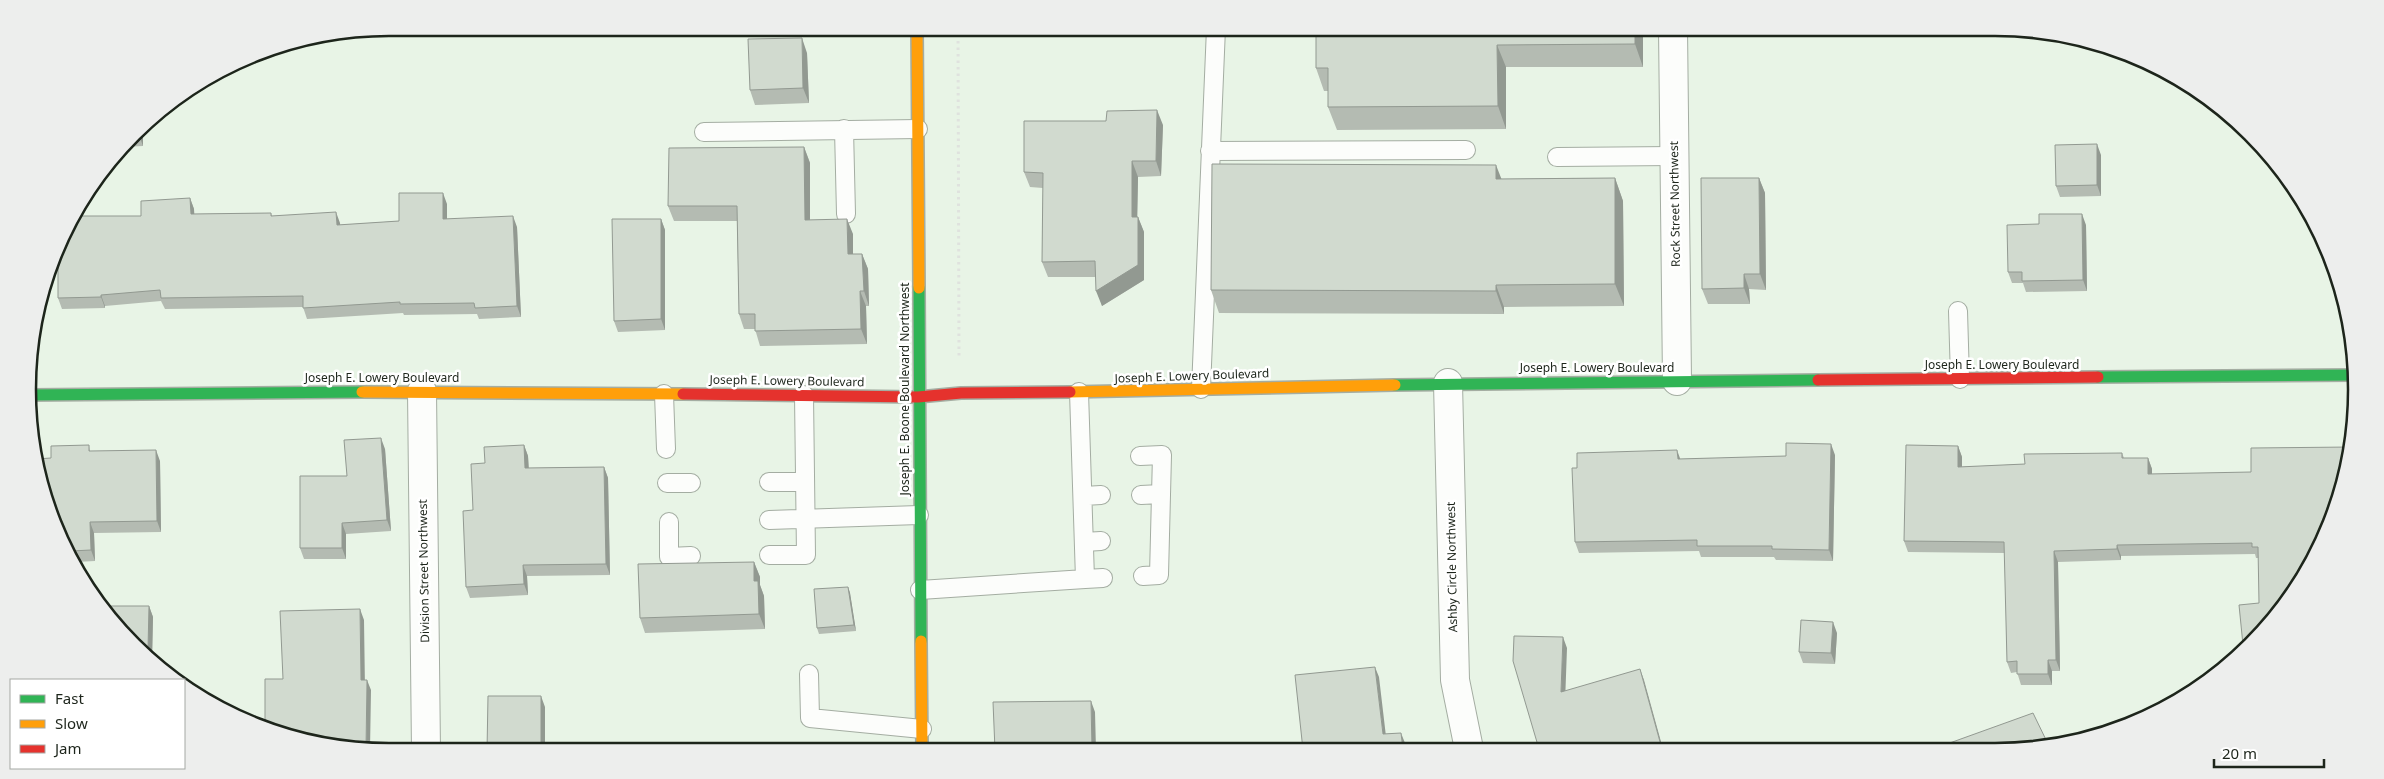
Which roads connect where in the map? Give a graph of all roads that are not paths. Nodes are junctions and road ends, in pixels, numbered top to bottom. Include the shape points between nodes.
1 (917, 36) edge
2 (1216, 36) edge
3 (1673, 36) edge
4 (844, 129) junction
5 (918, 129) junction
6 (704, 132) dead end
7 (1466, 150) dead end
8 (1210, 151) junction
9 (1674, 156) junction
10 (1557, 157) dead end
11 (846, 214) dead end
12 (1958, 311) dead end
13 (2347, 375) edge
14 (1960, 379) junction
15 (1677, 381) junction
16 (1448, 383) junction
17 (1200, 389) junction
18 (422, 391) junction
19 (1079, 392) junction
20 (36, 394) edge
21 (664, 394) junction
22 (804, 395) junction
23 (918, 397) junction
24 (666, 449) dead end
25 (1140, 456) dead end
26 (769, 482) dead end
27 (805, 482) junction
28 (691, 483) dead end
29 (668, 484) dead end
30 (1161, 494) junction
31 (1141, 495) dead end
32 (920, 515) junction
33 (806, 519) junction
34 (769, 520) dead end
35 (669, 522) dead end
36 (769, 555) dead end
37 (691, 556) dead end
38 (1143, 576) dead end
39 (1103, 578) dead end
40 (1085, 579) junction
41 (920, 590) junction
42 (809, 674) dead end
43 (922, 729) junction
44 (426, 743) edge
45 (922, 743) edge
46 (1468, 743) edge

1 - 5 main road, Joseph E. Boone Boulevard Northwest
2 - 8 lane
3 - 9 street, Rock Street Northwest
4 - 5 lane
4 - 6 lane
4 - 11 lane
5 - 23 main road, Joseph E. Boone Boulevard Northwest
7 - 8 lane
8 - 17 lane
9 - 10 lane
9 - 15 street, Rock Street Northwest
12 - 14 lane
13 - 14 main road, Joseph E. Lowery Boulevard
14 - 15 main road, Joseph E. Lowery Boulevard
15 - 16 main road, Joseph E. Lowery Boulevard
16 - 17 main road, Joseph E. Lowery Boulevard
16 - 46 street, Ashby Circle Northwest via 1455,680
17 - 19 main road, Joseph E. Lowery Boulevard
18 - 20 main road, Joseph E. Lowery Boulevard
18 - 21 main road, Joseph E. Lowery Boulevard
18 - 44 street, Division Street Northwest
19 - 23 main road, Joseph E. Lowery Boulevard via 961,393
19 - 40 lane via 1091,456 1093,542
21 - 22 main road, Joseph E. Lowery Boulevard
21 - 24 lane
22 - 23 main road, Joseph E. Lowery Boulevard
22 - 27 lane
23 - 32 main road, Joseph E. Boone Boulevard Northwest
25 - 30 lane via 1162,455
26 - 27 lane
27 - 33 lane
28 - 29 lane
30 - 31 lane
30 - 38 lane via 1151,540 1159,575
32 - 33 lane
32 - 41 main road, Joseph E. Boone Boulevard Northwest
33 - 34 lane
33 - 36 lane via 806,555
35 - 37 lane via 669,556
39 - 40 lane
40 - 41 lane
41 - 43 main road, Joseph E. Boone Boulevard Northwest
42 - 43 lane via 810,718
43 - 45 main road, Joseph E. Boone Boulevard Northwest

